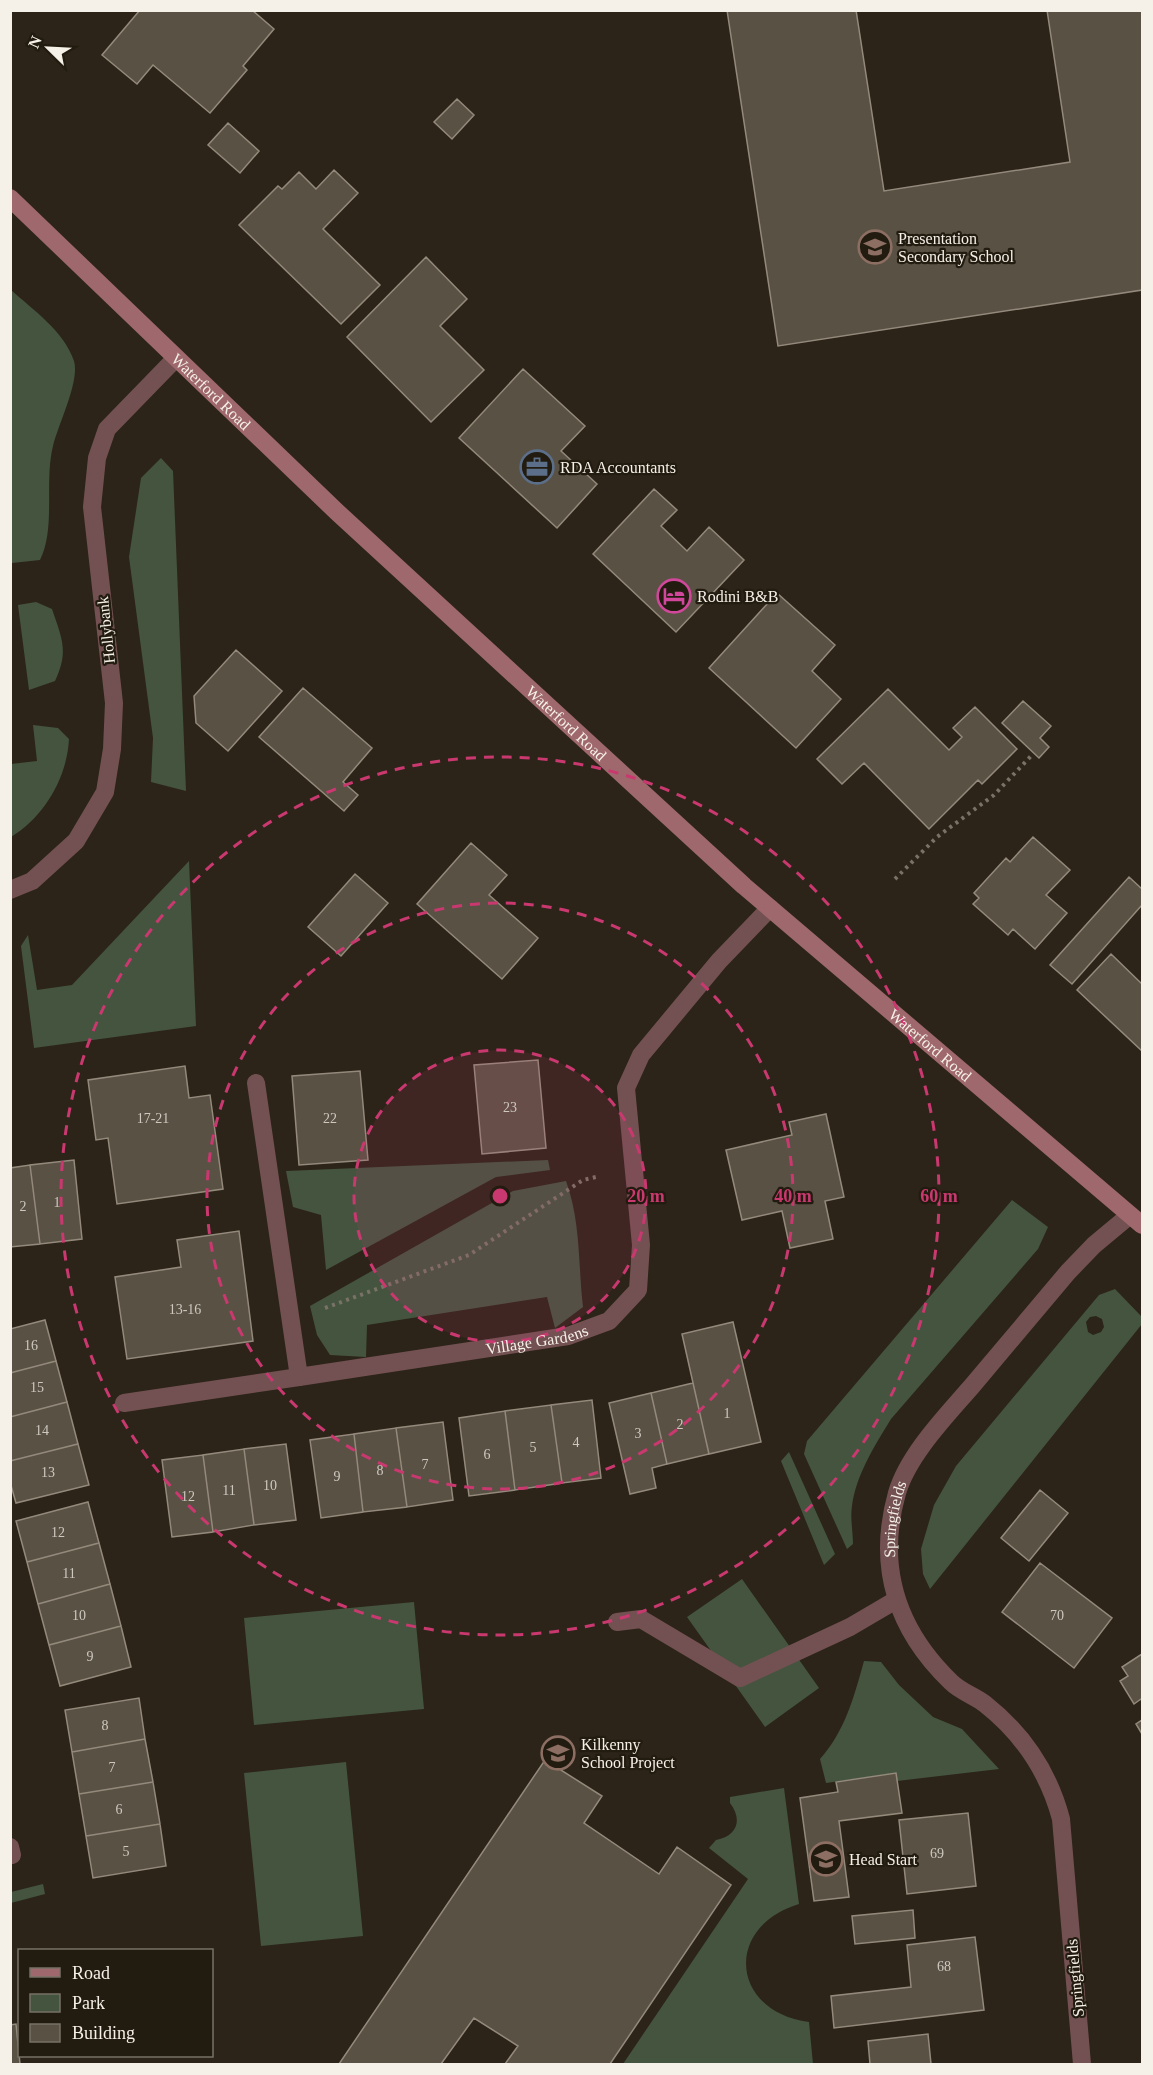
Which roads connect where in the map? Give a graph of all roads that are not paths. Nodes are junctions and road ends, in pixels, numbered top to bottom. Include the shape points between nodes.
1 (10, 198) edge
2 (176, 358) junction
3 (10, 890) edge
4 (770, 908) junction
5 (256, 1083) dead end
6 (1136, 1220) edge
7 (299, 1377) junction
8 (124, 1403) dead end
9 (896, 1600) junction
10 (617, 1622) dead end
11 (1082, 2064) edge

1 - 2 main road, Waterford Road
2 - 3 street, Hollybank via 107,429 96,458 92,507 114,703 105,792 76,841 32,881
2 - 4 main road, Waterford Road via 337,512
4 - 6 main road, Waterford Road
4 - 7 street, Village Gardens via 641,1055 626,1088 641,1245 638,1290 609,1321 568,1336
5 - 7 street
6 - 9 street, Springfields via 1094,1245 1068,1272 924,1442 897,1492 887,1546
7 - 8 street, Village Gardens
9 - 10 street via 850,1627 740,1678 641,1619
9 - 11 street, Springfields via 914,1641 952,1683 997,1714 1032,1753 1054,1791 1061,1820

